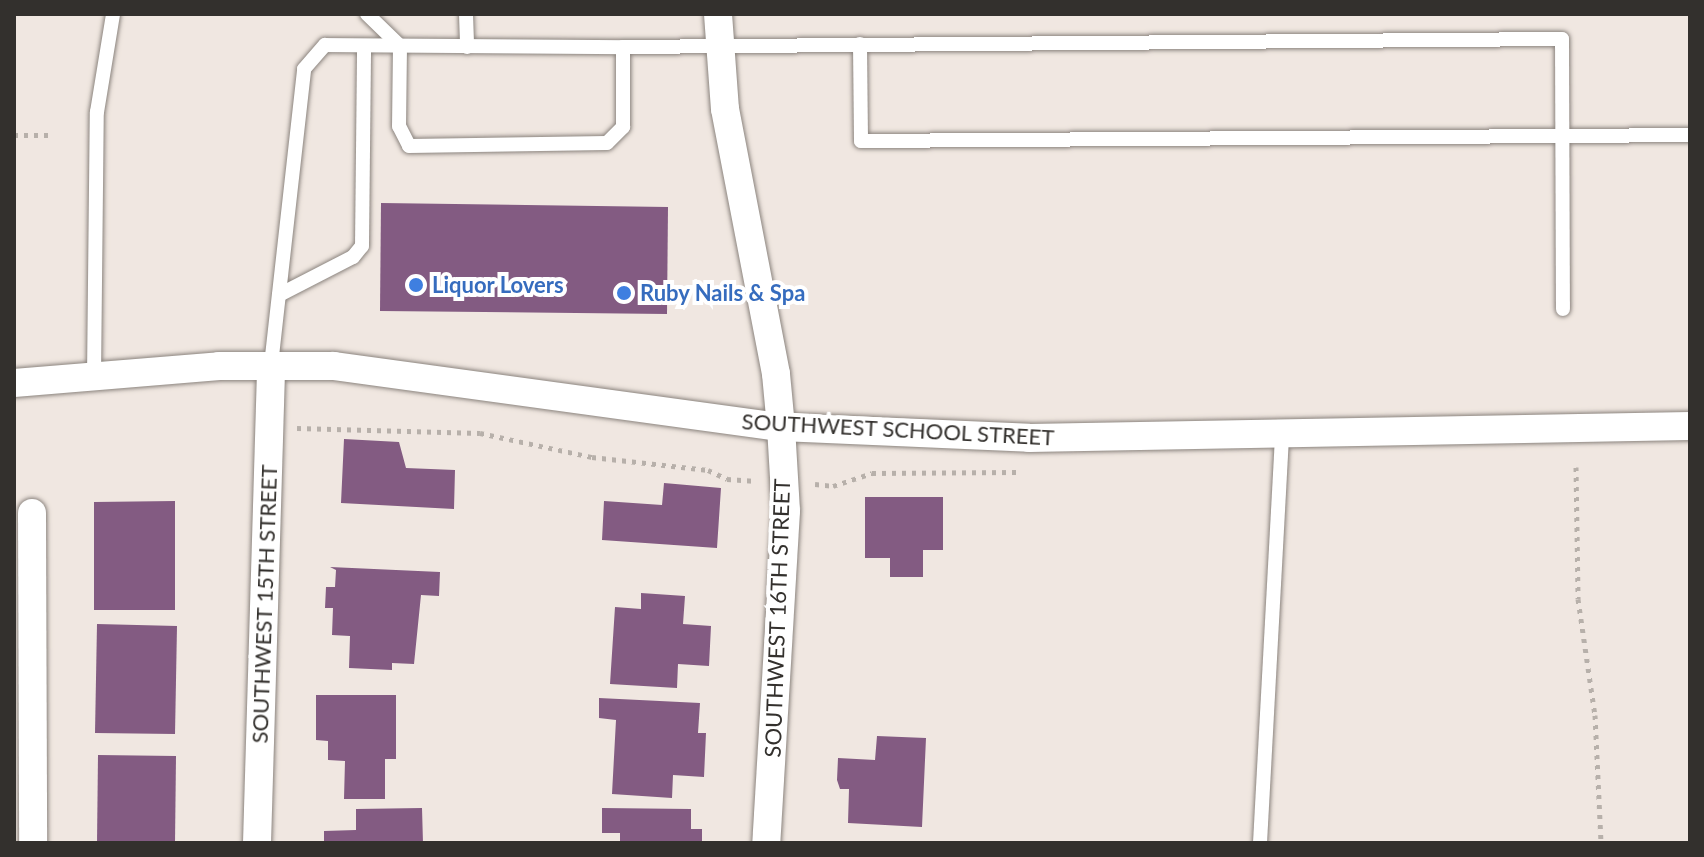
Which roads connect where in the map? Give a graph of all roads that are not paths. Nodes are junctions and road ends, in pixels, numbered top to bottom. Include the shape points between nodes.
1 (113, 14) edge
2 (367, 14) edge
3 (466, 14) edge
4 (718, 14) edge
5 (720, 44) junction
6 (860, 44) junction
7 (364, 46) junction
8 (400, 46) junction
9 (467, 47) junction
10 (623, 47) junction
11 (1690, 135) edge
12 (1563, 138) junction
13 (279, 295) junction
14 (1563, 309) dead end
15 (271, 365) junction
16 (94, 378) junction
17 (14, 383) edge
18 (1690, 426) edge
19 (781, 427) junction
20 (1282, 433) junction
21 (32, 513) dead end
22 (33, 843) edge
23 (257, 843) edge
24 (766, 843) edge
25 (1260, 843) edge

1 - 16 lane via 97,112
2 - 8 lane
3 - 9 lane
4 - 5 street, SOUTHWEST 16TH STREET
5 - 6 lane
5 - 10 lane
5 - 19 street, SOUTHWEST 16TH STREET via 725,109 776,374
6 - 12 lane via 861,141
6 - 12 lane via 1562,39
7 - 8 lane
7 - 13 lane via 362,246 353,257
7 - 13 lane via 325,45 304,69
8 - 9 lane
8 - 10 lane via 399,126 409,146 607,143 623,127
9 - 10 lane
11 - 12 lane
12 - 14 lane
13 - 15 lane
15 - 16 street, SOUTHWEST SCHOOL STREET
15 - 19 street, SOUTHWEST SCHOOL STREET via 432,376
15 - 23 street, SOUTHWEST 15TH STREET
16 - 17 street, SOUTHWEST SCHOOL STREET
18 - 20 street, SOUTHWEST SCHOOL STREET
19 - 20 street, SOUTHWEST SCHOOL STREET via 1029,438
19 - 24 street, SOUTHWEST 16TH STREET via 784,483
20 - 25 lane
21 - 22 street

